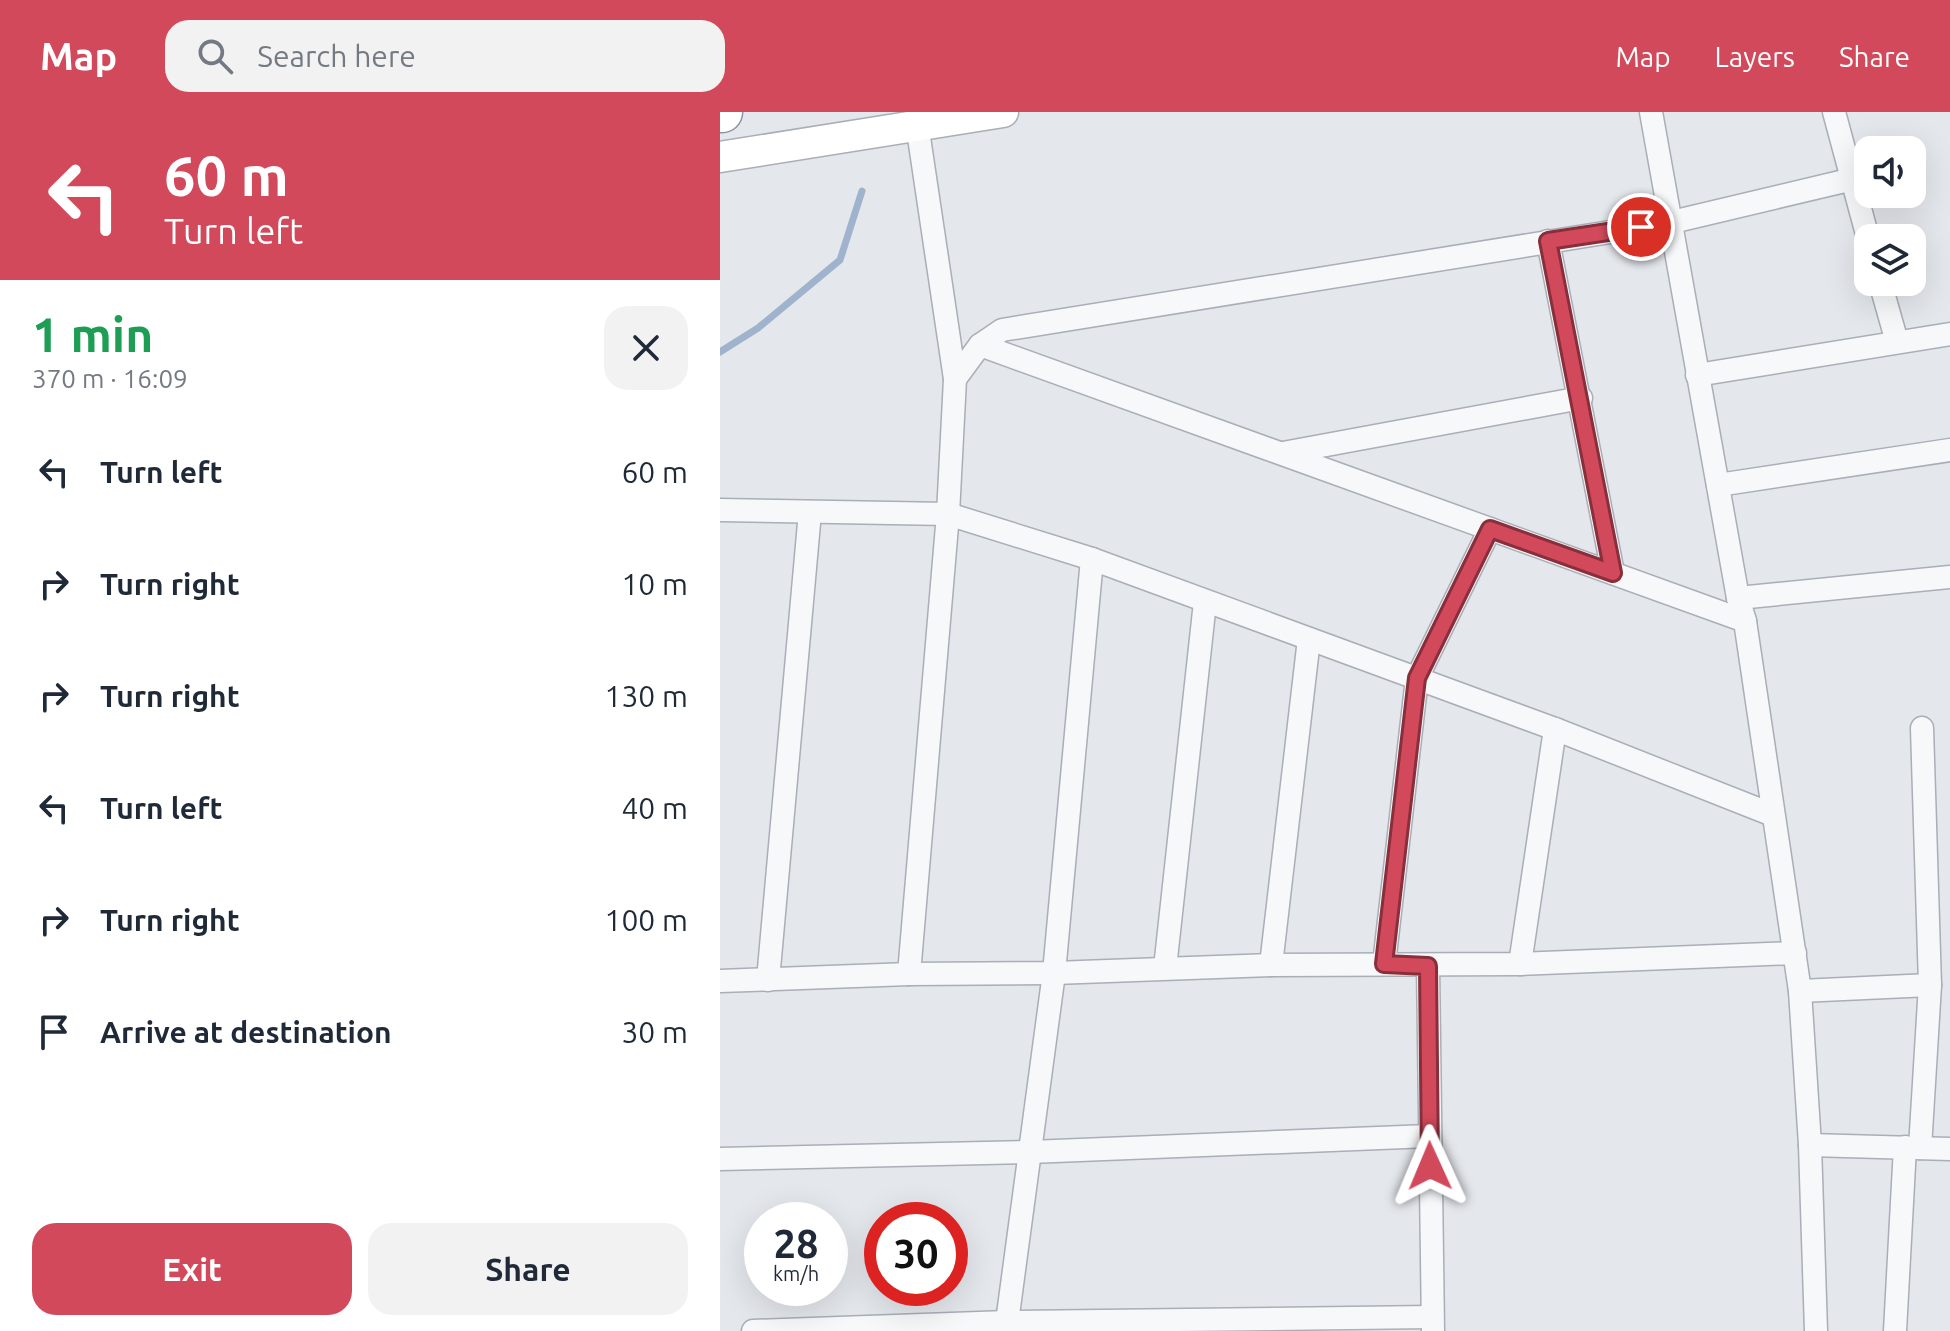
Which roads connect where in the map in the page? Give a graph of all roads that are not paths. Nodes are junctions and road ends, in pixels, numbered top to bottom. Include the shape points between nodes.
1 (1003, 112) edge
2 (1651, 112) edge
3 (1834, 112) edge
4 (917, 124) junction
5 (720, 157) edge
6 (1853, 179) junction
7 (1672, 222) junction
8 (1864, 224) edge
9 (1548, 241) junction
10 (1884, 296) edge
11 (1950, 334) edge
12 (1897, 342) junction
13 (980, 345) junction
14 (1697, 375) junction
15 (955, 379) junction
16 (1581, 398) junction
17 (1950, 450) edge
18 (1281, 453) junction
19 (1718, 485) junction
20 (720, 510) edge
21 (810, 512) junction
22 (948, 514) junction
23 (1490, 529) junction
24 (1092, 559) junction
25 (1613, 573) junction
26 (1950, 577) edge
27 (1738, 598) junction
28 (1205, 602) junction
29 (1745, 621) junction
30 (1309, 639) junction
31 (1417, 678) junction
32 (1922, 728) dead end
33 (1555, 729) junction
34 (1773, 815) junction
35 (1795, 953) junction
36 (1384, 964) junction
37 (1520, 964) junction
38 (1271, 965) junction
39 (1428, 966) junction
40 (1165, 968) junction
41 (1054, 973) junction
42 (909, 974) junction
43 (768, 980) junction
44 (720, 981) edge
45 (1930, 985) junction
46 (1800, 991) junction
47 (1429, 1136) junction
48 (1810, 1145) junction
49 (1912, 1148) junction
50 (1950, 1149) edge
51 (1030, 1152) junction
52 (720, 1159) edge
53 (1007, 1322) junction
54 (1432, 1324) edge
55 (895, 1329) edge
56 (753, 1331) edge
57 (1816, 1331) edge
58 (1895, 1331) edge

1 - 4 street
2 - 7 street
3 - 6 street
4 - 5 street
4 - 15 street
6 - 7 street
6 - 8 street
7 - 9 street
7 - 14 street
9 - 13 street via 1002,330
9 - 16 street
10 - 12 street
11 - 12 street
12 - 14 street
13 - 15 street
13 - 18 street
14 - 19 street
15 - 22 street
16 - 18 street
16 - 25 street
17 - 19 street
18 - 23 street
19 - 27 street
20 - 21 street
21 - 22 street
21 - 43 street
22 - 24 street
22 - 42 street
23 - 25 street
23 - 31 street
24 - 28 street
24 - 41 street
25 - 29 street
26 - 27 street
27 - 29 street
28 - 30 street
28 - 40 street
29 - 34 street
30 - 31 street
30 - 38 street
31 - 33 street
31 - 36 street
32 - 45 street
33 - 34 street
33 - 37 street
34 - 35 street
35 - 37 street
35 - 46 street
36 - 38 street
36 - 39 street
37 - 39 street
38 - 40 street
39 - 47 street
40 - 41 street
41 - 42 street
41 - 51 street
42 - 43 street
43 - 44 street
45 - 46 street
45 - 49 street
46 - 48 street
47 - 51 street
47 - 54 street
48 - 49 street
48 - 57 street
49 - 50 street
49 - 58 street
51 - 52 street
51 - 53 street
53 - 54 street
53 - 55 street
55 - 56 street

